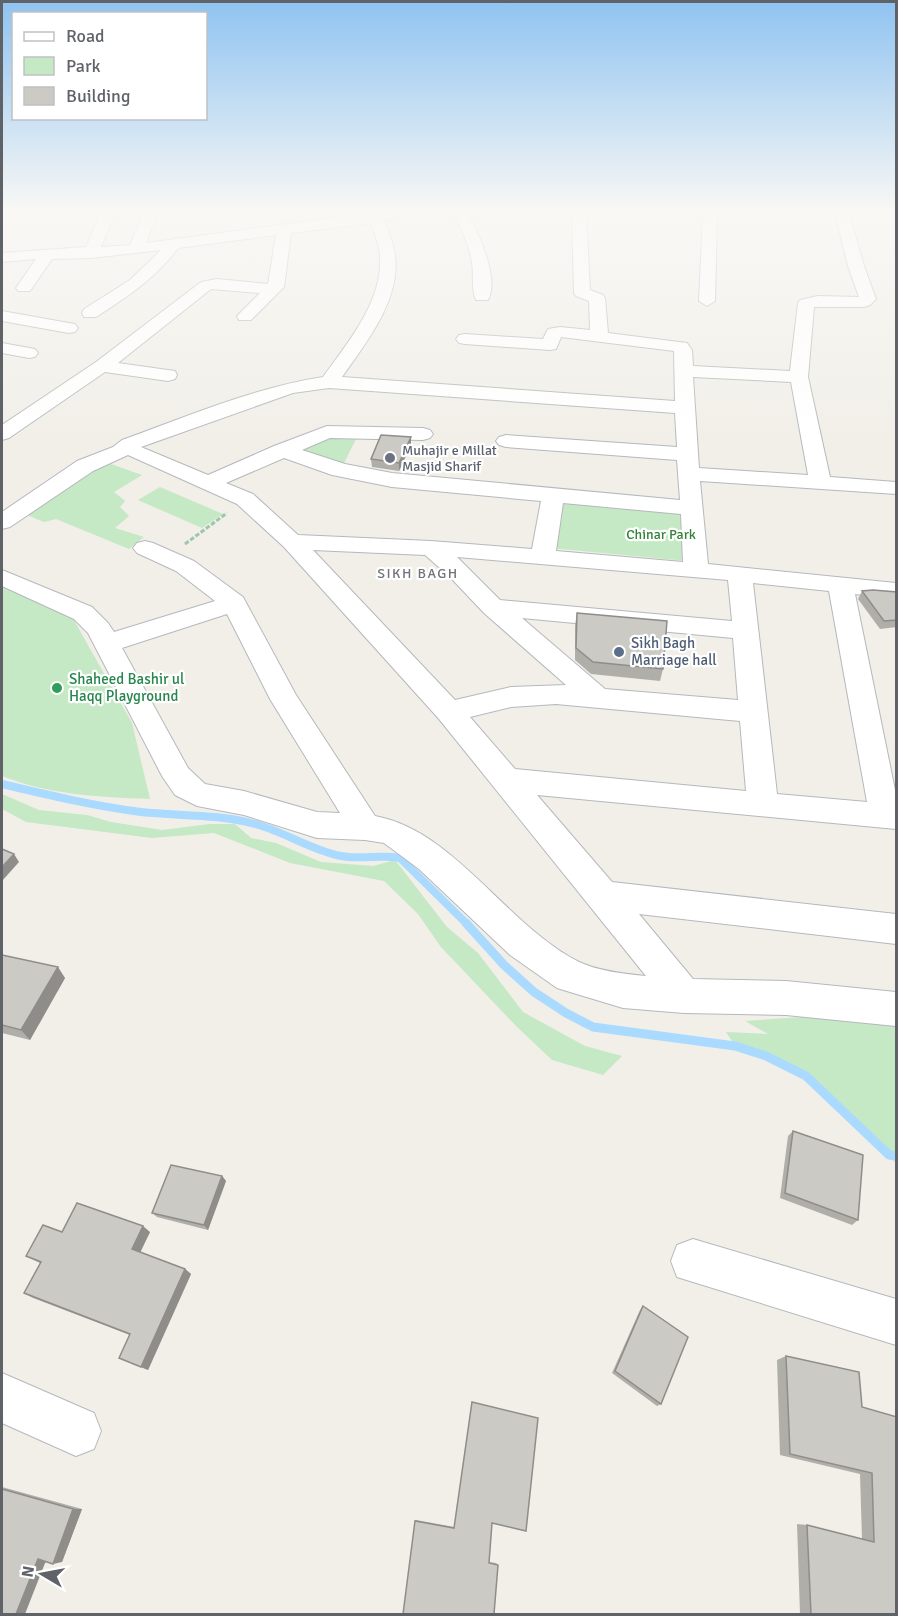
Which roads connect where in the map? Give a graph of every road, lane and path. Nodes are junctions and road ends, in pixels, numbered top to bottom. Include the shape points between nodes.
1 (129, 288) edge
2 (203, 288) edge
3 (266, 288) edge
4 (383, 288) edge
5 (483, 288) edge
6 (582, 288) edge
7 (707, 288) edge
8 (864, 288) edge
9 (273, 289) joint
10 (482, 297) dead end
11 (707, 301) dead end
12 (90, 313) dead end
13 (2, 316) edge
14 (245, 316) dead end
15 (69, 328) dead end
16 (599, 336) junction
17 (465, 339) dead end
18 (2, 348) edge
19 (29, 353) dead end
20 (102, 366) junction
21 (684, 371) junction
22 (168, 375) dead end
23 (799, 376) junction
24 (329, 382) junction
25 (513, 406) junction
26 (685, 413) junction
27 (2, 434) edge
28 (422, 437) junction
29 (281, 450) junction
30 (129, 451) junction
31 (689, 464) junction
32 (500, 465) junction
33 (820, 482) junction
34 (207, 483) junction
35 (897, 488) edge
36 (553, 495) junction
37 (245, 499) junction
38 (691, 508) junction
39 (2, 522) edge
40 (292, 542) junction
41 (431, 548) junction
42 (156, 553) joint
43 (543, 558) junction
44 (696, 571) junction
45 (740, 574) junction
46 (2, 577) edge
47 (840, 584) junction
48 (897, 591) edge
49 (234, 603) junction
50 (493, 607) junction
51 (745, 631) junction
52 (108, 643) junction
53 (597, 697) junction
54 (449, 712) junction
55 (754, 712) junction
56 (506, 780) junction
57 (763, 804) junction
58 (891, 817) edge
59 (365, 827) junction
60 (603, 895) junction
61 (897, 929) edge
62 (684, 996) junction
63 (897, 1009) edge
64 (693, 1261) dead end
65 (897, 1322) edge
66 (2, 1398) edge
67 (76, 1431) dead end

1 - 12 street
2 - 20 street
3 - 9 street
4 - 24 street via 356,342
5 - 10 street
6 - 16 street via 582,293 597,297
7 - 11 street
8 - 23 street via 868,299 864,302 806,303
9 - 14 street
13 - 15 street
16 - 17 street via 557,332 552,343 546,345
16 - 21 street via 681,347
18 - 19 street
20 - 22 street
20 - 27 street
21 - 23 street
21 - 26 street
23 - 33 street
24 - 26 street
24 - 30 street via 290,388 242,403 129,444
25 - 26 street
25 - 28 street
25 - 32 street
26 - 31 street
28 - 29 street via 327,432
28 - 29 street via 340,470
28 - 30 street via 332,392 308,393
28 - 32 street
29 - 34 street
30 - 34 street
30 - 39 street via 84,466
31 - 32 street
31 - 33 street
31 - 38 street
32 - 36 street
33 - 35 street
34 - 37 street
36 - 38 street
36 - 43 street
37 - 40 street
37 - 42 path
38 - 44 street
40 - 41 street
40 - 54 street
41 - 43 street
41 - 50 street
42 - 49 street via 207,581
43 - 44 street
44 - 45 street
45 - 47 street
45 - 51 street
46 - 52 street via 83,613
47 - 48 street
47 - 58 street
49 - 52 street
49 - 59 street via 284,699
50 - 51 street
50 - 53 street
51 - 55 street
52 - 59 street via 177,776 186,786 198,794 317,825
53 - 54 street via 511,697
53 - 55 street
54 - 56 street
55 - 57 street
56 - 57 street
56 - 60 street
57 - 58 street
59 - 62 street via 392,832 431,858 523,944 570,976 623,991
60 - 61 street
60 - 62 street
62 - 63 street via 786,998
64 - 65 street
66 - 67 street

